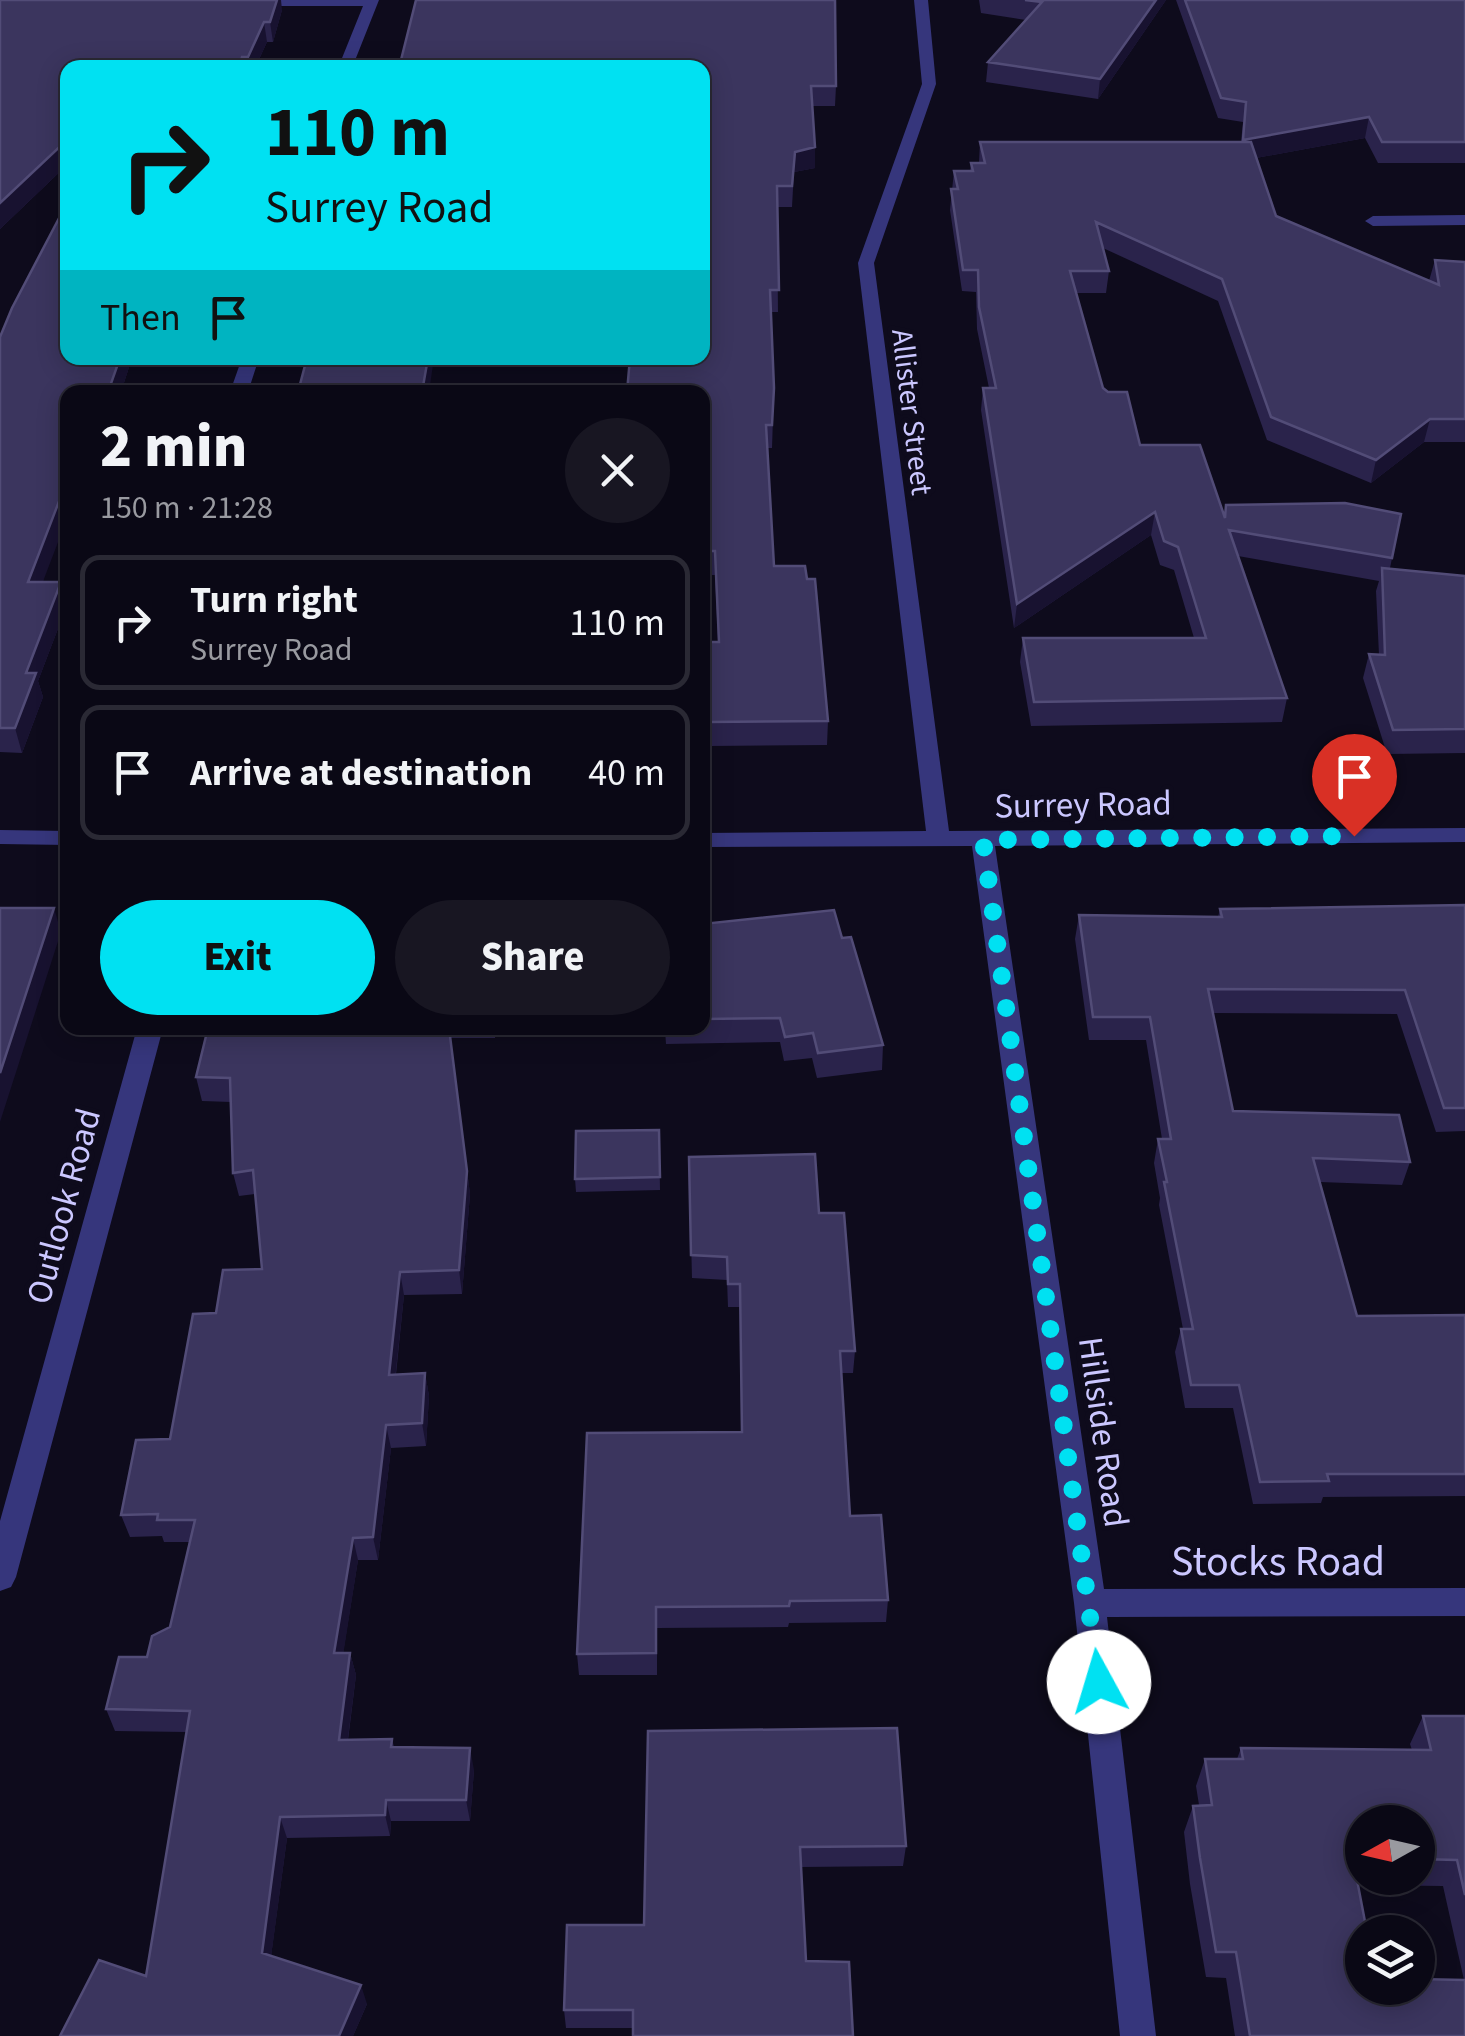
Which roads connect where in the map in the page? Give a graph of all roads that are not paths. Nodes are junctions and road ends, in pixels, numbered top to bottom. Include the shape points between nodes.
1 (921, 0) edge
2 (371, 1) edge
3 (238, 2) edge
4 (347, 60) edge
5 (1465, 220) edge
6 (1373, 221) dead end
7 (1465, 835) edge
8 (0, 837) edge
9 (60, 838) edge
10 (710, 840) edge
11 (983, 840) junction
12 (938, 841) junction
13 (148, 1035) edge
14 (0, 1577) edge
15 (1465, 1602) edge
16 (1090, 1603) junction
17 (1138, 2036) edge

1 - 12 street, Allister Street via 929,84 866,262
2 - 3 street
2 - 4 street
5 - 6 street
7 - 11 street, Surrey Road
8 - 9 street
10 - 12 street, Surrey Road
11 - 12 street, Surrey Road
11 - 16 street, Hillside Road
13 - 14 street, Outlook Road
15 - 16 street, Stocks Road
16 - 17 street, Hillside Road

